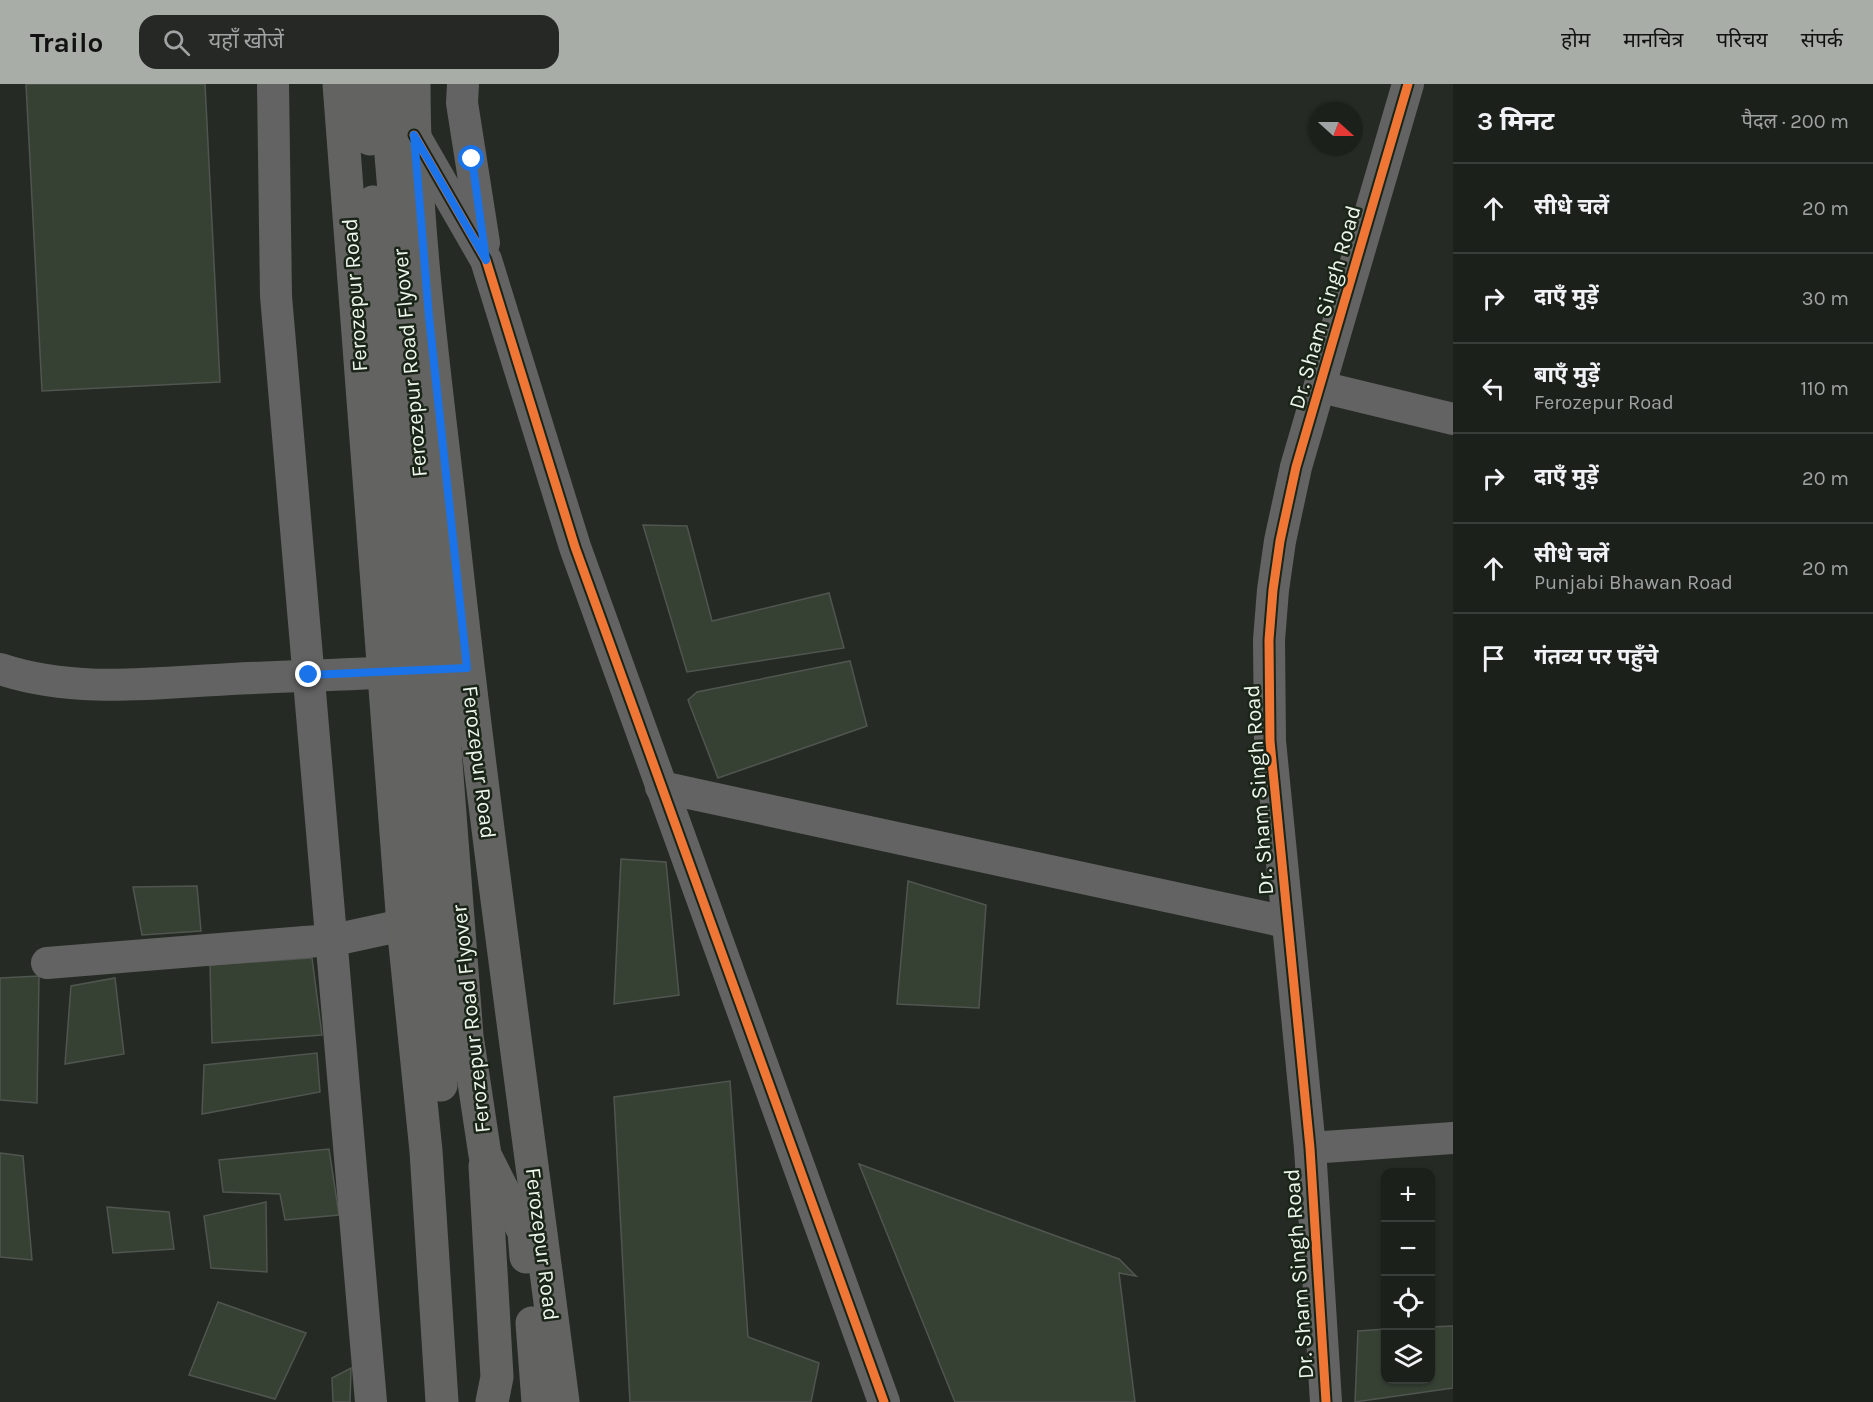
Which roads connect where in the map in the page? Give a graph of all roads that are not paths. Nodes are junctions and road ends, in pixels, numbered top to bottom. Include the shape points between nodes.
1 (273, 84) edge
2 (339, 84) edge
3 (367, 84) edge
4 (390, 84) edge
5 (414, 84) edge
6 (463, 84) edge
7 (1408, 84) edge
8 (414, 135) junction
9 (486, 260) junction
10 (1322, 387) junction
11 (1453, 419) edge
12 (424, 636) junction
13 (467, 668) junction
14 (0, 669) edge
15 (386, 673) junction
16 (309, 675) junction
17 (427, 701) junction
18 (661, 787) junction
19 (1287, 922) junction
20 (403, 925) junction
21 (47, 963) dead end
22 (1453, 1138) edge
23 (1310, 1148) junction
24 (485, 1155) junction
25 (371, 1402) edge
26 (442, 1402) edge
27 (454, 1402) edge
28 (492, 1402) edge
29 (538, 1402) edge
30 (563, 1402) edge
31 (884, 1402) edge
32 (1326, 1402) edge

1 - 16 street via 276,296
2 - 15 main road, Ferozepur Road via 366,467
3 - 12 main road, Ferozepur Road Flyover via 388,414
4 - 12 main road, Ferozepur Road Flyover via 391,155 410,382
5 - 8 main road, Ferozepur Road
6 - 9 street via 462,103
7 - 10 street, Dr. Sham Singh Road
8 - 9 street
8 - 13 main road, Ferozepur Road via 429,317
9 - 18 street via 574,547
10 - 11 street
10 - 19 street, Dr. Sham Singh Road via 1296,467 1280,541 1269,640 1270,741
12 - 17 main road, bridge
13 - 15 street
13 - 30 main road, Ferozepur Road
14 - 16 street via 77,684 132,686
15 - 16 street
15 - 20 main road, Ferozepur Road
16 - 25 street
17 - 24 main road, Ferozepur Road Flyover
17 - 27 main road, Ferozepur Road Flyover
18 - 19 street
18 - 31 street
19 - 23 street, Dr. Sham Singh Road
20 - 21 street via 320,941
20 - 26 main road, Ferozepur Road via 426,1151
22 - 23 street
23 - 32 street, Dr. Sham Singh Road
24 - 28 main road via 497,1377
24 - 29 main road, Ferozepur Road Flyover via 524,1232

